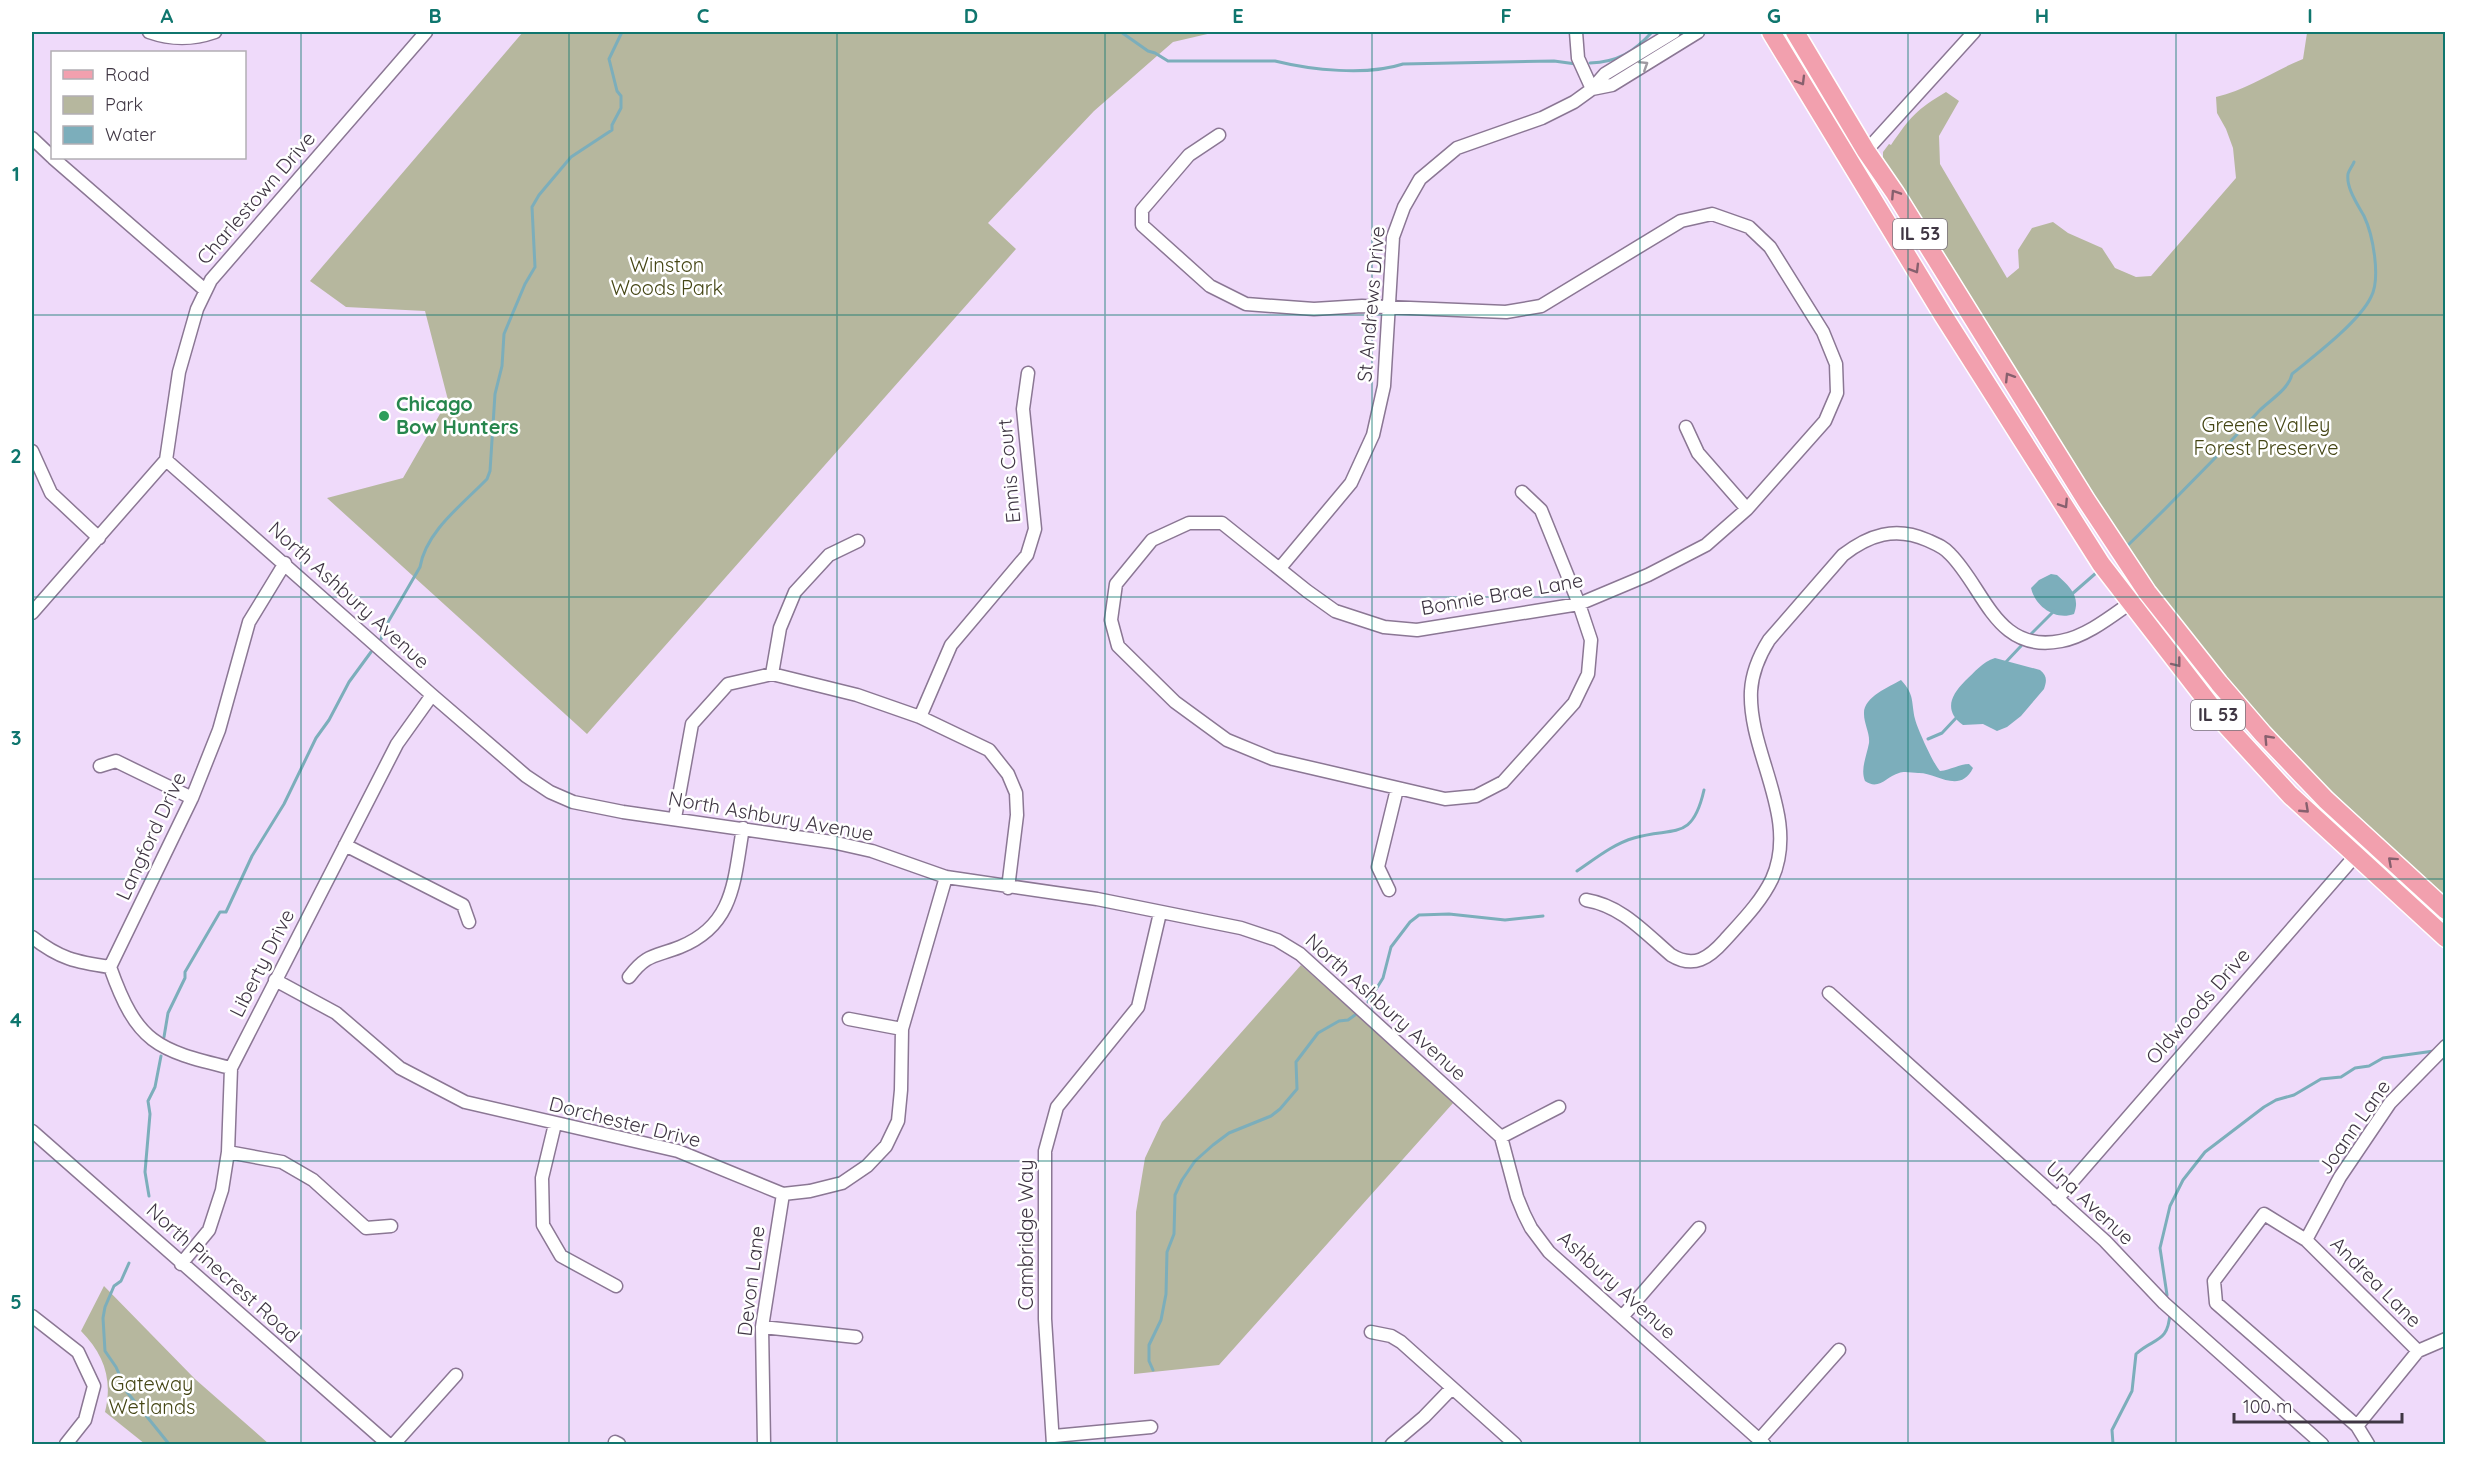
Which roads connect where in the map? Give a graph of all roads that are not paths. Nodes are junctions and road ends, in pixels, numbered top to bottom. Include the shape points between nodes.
1 (149, 32) edge
2 (215, 32) edge
3 (425, 32) edge
4 (1576, 32) edge
5 (1674, 32) edge
6 (1698, 32) edge
7 (1771, 32) edge
8 (1795, 32) edge
9 (1974, 32) edge
10 (1592, 89) junction
11 (1219, 135) dead end
12 (32, 138) edge
13 (1866, 151) junction
14 (51, 155) edge
15 (55, 159) edge
16 (205, 290) junction
17 (1390, 308) junction
18 (1028, 373) dead end
19 (1686, 427) dead end
20 (32, 451) edge
21 (166, 460) junction
22 (1522, 492) dead end
23 (1747, 509) junction
24 (99, 538) junction
25 (858, 541) dead end
26 (285, 563) junction
27 (1280, 568) junction
28 (2147, 592) junction
29 (2131, 603) junction
30 (1579, 604) junction
31 (32, 613) edge
32 (772, 674) junction
33 (432, 695) junction
34 (920, 717) junction
35 (100, 766) dead end
36 (1397, 789) junction
37 (192, 798) junction
38 (675, 818) junction
39 (743, 828) junction
40 (2368, 840) junction
41 (345, 845) junction
42 (2355, 856) junction
43 (946, 877) junction
44 (1008, 888) junction
45 (1389, 890) dead end
46 (1586, 900) dead end
47 (2445, 910) edge
48 (1160, 913) junction
49 (469, 922) dead end
50 (32, 937) edge
51 (2445, 938) edge
52 (110, 967) junction
53 (629, 977) dead end
54 (275, 980) junction
55 (1829, 993) dead end
56 (849, 1019) dead end
57 (902, 1029) junction
58 (2445, 1046) edge
59 (231, 1068) junction
60 (1559, 1107) dead end
61 (555, 1124) junction
62 (32, 1131) edge
63 (1501, 1137) junction
64 (228, 1152) junction
65 (783, 1194) junction
66 (2057, 1199) junction
67 (392, 1226) dead end
68 (1699, 1228) dead end
69 (2307, 1240) junction
70 (182, 1264) junction
71 (616, 1286) dead end
72 (32, 1316) edge
73 (1622, 1317) junction
74 (762, 1327) junction
75 (1371, 1332) dead end
76 (856, 1337) dead end
77 (2445, 1339) edge
78 (1839, 1350) dead end
79 (2418, 1351) junction
80 (456, 1375) dead end
81 (1451, 1389) junction
82 (1150, 1426) dead end
83 (2357, 1426) junction
84 (1053, 1440) edge
85 (1762, 1442) edge
86 (66, 1444) edge
87 (388, 1444) edge
88 (394, 1444) edge
89 (764, 1444) edge
90 (1392, 1444) edge
91 (1515, 1444) edge
92 (2322, 1444) edge
93 (2368, 1444) edge

1 - 2 street via 192,39
3 - 16 street, Charlestown Drive via 218,270
4 - 10 street via 1578,58
5 - 10 street, St Andrews Drive via 1605,74
10 -> 6 street, St Andrews Drive via 1612,85
7 -> 29 main road, IL 53 via 1937,305 2101,564
8 - 13 main road, IL 53
9 - 13 street
10 - 17 street, St Andrews Drive via 1542,118 1457,148 1420,179 1393,237
11 - 17 street, Bonnie Brae Lane via 1189,155 1148,202 1142,210 1142,225 1210,286 1246,304 1314,309
12 - 14 street
28 -> 13 main road, IL 53
15 - 16 street
16 - 21 street, Charlestown Drive via 179,372
17 - 23 street, Bonnie Brae Lane via 1506,312 1541,306 1681,221 1712,214 1749,227 1770,247 1823,332 1836,364 1837,393 1825,421
17 - 27 street, St Andrews Drive via 1384,386 1373,435 1351,483
18 - 34 street, Ennis Court via 1023,409 1035,529 1027,555 951,645
19 - 23 street via 1698,453
20 - 24 street via 51,493
21 - 24 street
21 - 26 street, North Ashbury Avenue
22 - 30 street, Bonnie Brae Lane via 1541,510
23 - 30 street, Bonnie Brae Lane via 1706,545
24 - 31 street
25 - 32 street via 829,555 795,592 780,628
26 - 33 street, North Ashbury Avenue
26 - 37 street, Langford Drive via 249,622 219,730
27 - 30 street, Bonnie Brae Lane via 1335,611 1384,627 1417,630
27 - 36 street, Bonnie Brae Lane via 1222,523 1189,523 1152,540 1116,584 1112,620 1118,646 1175,702 1227,740 1273,759
28 - 29 street
40 -> 28 main road, IL 53 via 2263,734
29 -> 42 main road, IL 53 via 2224,723 2290,795
29 - 46 street via 2072,638 2037,641 2013,633 1996,619 1956,560 1938,544 1902,532 1882,533 1857,544 1842,555 1768,640 1754,672 1751,706 1780,834 1776,868 1761,897 1712,955 1695,962 1671,955 1613,907
30 - 36 street, Bonnie Brae Lane via 1591,640 1588,674 1574,704 1503,782 1476,796 1445,799
32 - 34 street via 856,695
32 - 38 street via 728,684 692,724
33 - 38 street, North Ashbury Avenue via 550,792 613,810
33 - 41 street, Liberty Drive via 397,744
34 - 44 street via 989,750 1008,774 1016,793 1017,815
35 - 37 street via 116,761
36 - 45 street via 1378,867
37 - 52 street, Langford Drive
38 - 39 street, North Ashbury Avenue
39 - 43 street, North Ashbury Avenue via 851,846
39 - 53 street via 730,901 713,926 686,945 644,960
40 - 42 street, Oldwoods Drive
47 -> 40 main road, IL 53
41 - 49 street via 463,905
41 - 54 street, Liberty Drive
42 - 51 main road, IL 53
42 - 66 street, Oldwoods Drive
43 - 44 street, North Ashbury Avenue
43 - 57 street, Dorchester Drive
44 - 48 street, North Ashbury Avenue via 1042,890
48 - 63 street, North Ashbury Avenue via 1241,928 1290,947
48 - 84 street, Cambridge Way via 1138,1007 1057,1107 1045,1151 1045,1319
50 - 52 street via 49,951 71,961
52 - 59 street via 122,1000 154,1043 185,1057
54 - 59 street, Liberty Drive
54 - 61 street, Dorchester Drive via 336,1013 400,1068 465,1102
55 - 66 street, Una Avenue
56 - 57 street
57 - 65 street, Dorchester Drive via 898,1121 886,1146 867,1166 842,1183
58 - 69 street, Joann Lane via 2390,1103 2340,1178
59 - 64 street, Liberty Drive
60 - 63 street
61 - 65 street, Dorchester Drive via 678,1151
61 - 71 street via 542,1178 543,1225 561,1256
62 - 70 street, North Pinecrest Road
63 - 73 street, Ashbury Avenue via 1517,1197 1531,1228 1556,1259
64 - 67 street via 282,1162 312,1180 366,1228
64 - 70 street, Liberty Drive via 222,1190 209,1230
65 - 74 street, Devon Lane
66 - 92 street, Una Avenue via 2105,1241 2164,1304
68 - 73 street
69 - 79 street, Andrea Lane
69 - 83 street, Andrea Lane via 2264,1214 2214,1281 2216,1303
70 - 87 street, North Pinecrest Road
72 - 86 street via 78,1352 94,1386 84,1420
73 - 85 street, Ashbury Avenue
74 - 76 street
74 - 89 street, Devon Lane
75 - 81 street via 1401,1342
77 - 79 street
78 - 85 street
79 - 83 street
80 - 88 street
81 - 90 street
81 - 91 street
82 - 84 street
83 - 93 street

